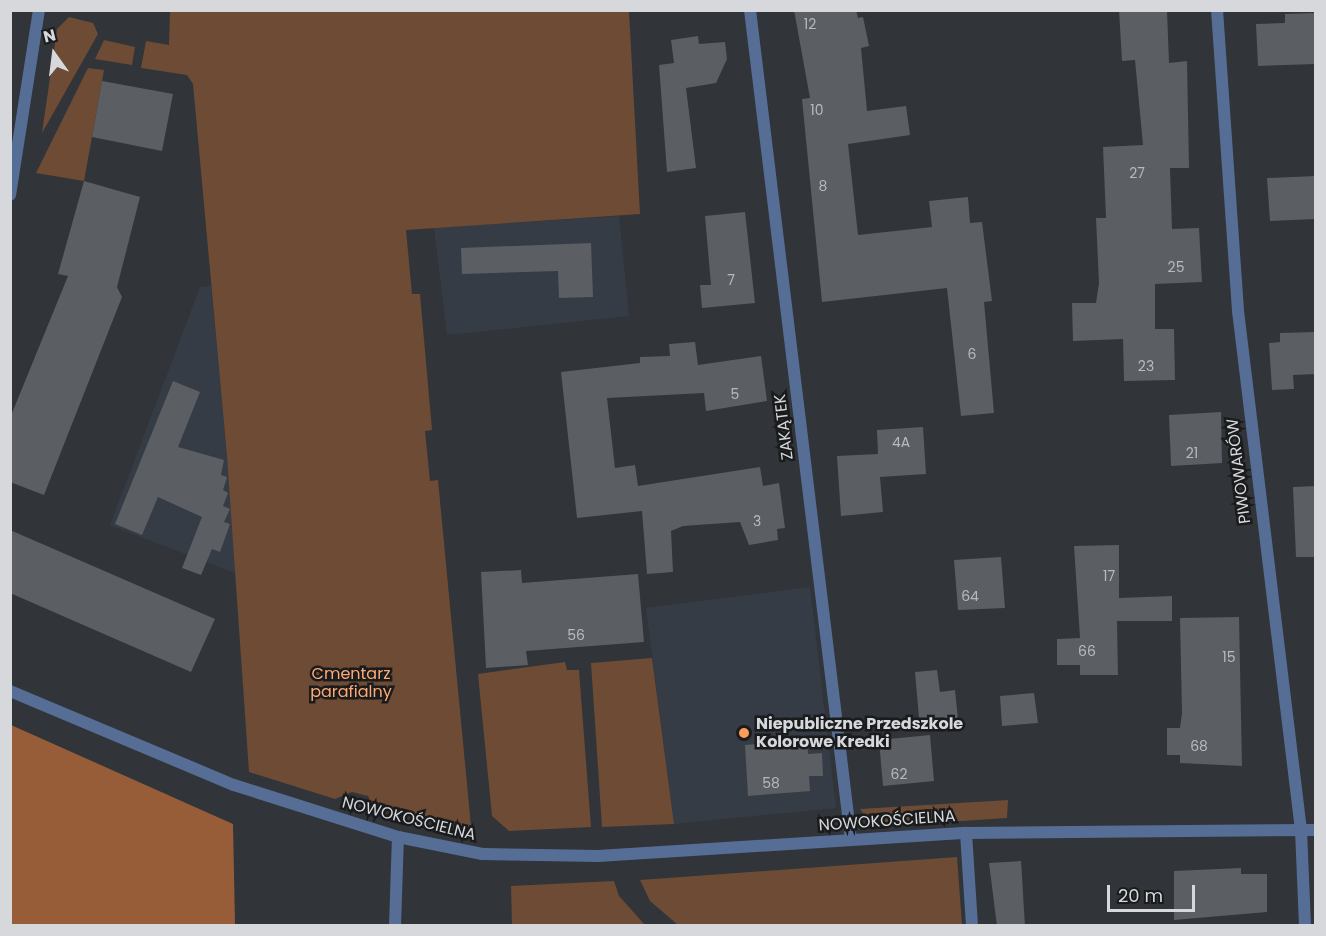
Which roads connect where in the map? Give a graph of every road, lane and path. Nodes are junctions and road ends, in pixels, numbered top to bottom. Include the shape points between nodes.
1 (39, 10) edge
2 (750, 10) edge
3 (1217, 10) edge
4 (10, 195) edge
5 (10, 692) edge
6 (1301, 830) junction
7 (1316, 830) edge
8 (966, 833) junction
9 (398, 837) junction
10 (851, 840) junction
11 (395, 926) edge
12 (972, 926) edge
13 (1305, 926) edge

1 - 4 street
2 - 10 street, ZAKĄTEK
3 - 6 street, PIWOWARÓW via 1238,311
5 - 9 street, NOWOKOŚCIELNA via 234,785
6 - 7 street, NOWOKOŚCIELNA
6 - 8 street, NOWOKOŚCIELNA
6 - 13 street, PIWOWARÓW
8 - 10 street, NOWOKOŚCIELNA
8 - 12 street, NOWOKOŚCIELNA
9 - 10 street, NOWOKOŚCIELNA via 526,858
9 - 11 street

